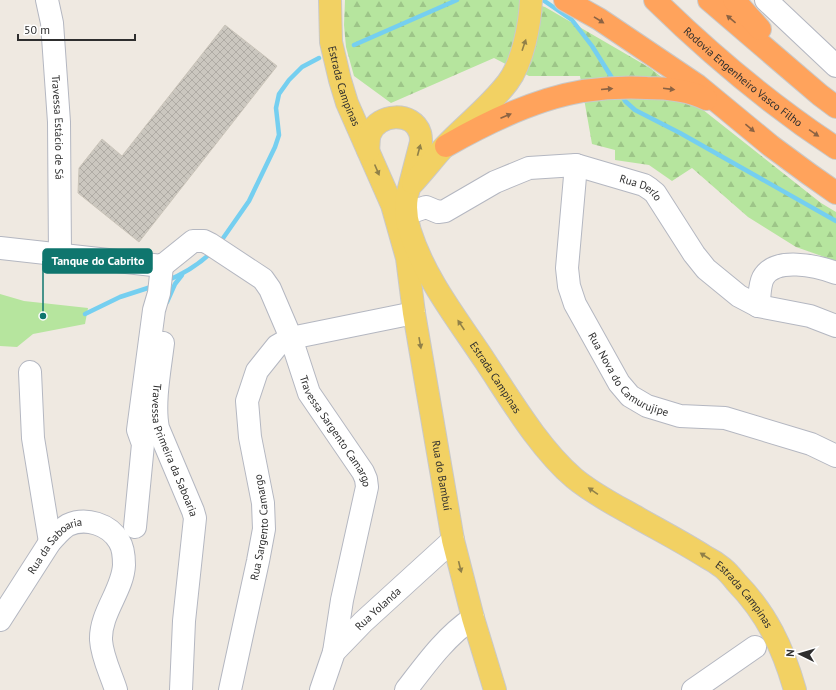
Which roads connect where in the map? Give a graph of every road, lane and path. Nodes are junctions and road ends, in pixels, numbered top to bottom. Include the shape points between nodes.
1 (47, 0) edge
2 (330, 0) edge
3 (531, 0) edge
4 (565, 0) edge
5 (655, 0) edge
6 (709, 0) edge
7 (734, 0) edge
8 (766, 0) edge
9 (836, 66) edge
10 (828, 101) edge
11 (730, 111) junction
12 (446, 146) junction
13 (836, 148) edge
14 (368, 150) junction
15 (576, 165) junction
16 (409, 187) junction
17 (836, 192) edge
18 (406, 214) junction
19 (0, 248) edge
20 (60, 256) junction
21 (407, 258) joint
22 (836, 273) edge
23 (161, 279) junction
24 (443, 298) junction
25 (758, 306) junction
26 (414, 309) junction
27 (836, 326) edge
28 (291, 338) junction
29 (155, 342) junction
30 (30, 372) dead end
31 (836, 456) edge
32 (135, 527) dead end
33 (453, 540) junction
34 (50, 542) junction
35 (474, 618) junction
36 (0, 620) edge
37 (755, 647) dead end
38 (334, 652) junction
39 (116, 690) edge
40 (181, 690) edge
41 (230, 690) edge
42 (321, 690) edge
43 (406, 690) edge
44 (495, 690) edge
45 (692, 690) edge
46 (795, 690) edge

1 - 20 street, Travessa Estácio de Sá via 52,23 59,122
2 - 14 main road, Estrada Campinas via 331,42 340,80 347,103
12 -> 3 main road via 509,81 526,40
4 -> 11 highway via 599,19 697,85
5 -> 13 highway, Rodovia Engenheiro Vasco Filho via 741,78 799,124
10 -> 6 highway
7 - 10 highway
8 - 9 street
12 -> 11 highway via 469,132 522,109 584,91 630,87 667,88 700,96
11 -> 17 highway via 778,151
12 - 16 main road
16 -> 14 main road, Estrada Campinas via 421,142 417,126 399,117 381,122 370,134
14 -> 21 main road, Estrada Campinas via 392,205
15 - 18 street, Rua Derlo via 530,168 495,182 445,211 438,212 426,207
15 - 25 street, Rua Derlo via 650,188 706,269 739,296
15 - 31 street, Rua Nova do Camurujipe via 567,268 569,286 575,304 619,383 630,396 647,406 680,416 725,418 811,444
16 - 18 main road, Estrada Campinas
18 - 24 main road, Estrada Campinas via 416,247
19 - 20 street
20 - 23 street
21 - 26 main road, Rua do Bambuí
22 - 25 street via 798,265 777,267 763,279
23 - 28 street, Travessa Sargento Camargo via 193,241 204,241 263,279 270,289
23 - 29 street via 154,310
24 - 26 main road via 430,291 424,292 418,295
46 -> 24 main road, Estrada Campinas via 778,641 757,606 742,588 723,568 605,499 563,468 522,416
25 - 27 street, Rua Derlo via 810,316
26 - 28 street, Rua Sargento Camargo
26 -> 33 main road, Rua do Bambuí
28 - 38 street, Travessa Sargento Camargo via 309,393 366,479 367,487 342,600
28 - 41 street, Rua Sargento Camargo via 277,346 257,371 247,401 250,437 263,502 264,529
29 - 32 street via 142,390 138,430 143,444
29 - 40 street, Travessa Primeira da Saboaria via 163,343 156,420 195,518 184,621
30 - 34 street via 32,438
33 -> 35 main road, Rua do Bambuí
33 - 38 street, Rua Yolanda
34 - 36 street, Rua da Saboaria
34 - 39 street, Rua da Saboaria via 68,525 90,522 103,526 119,541 124,566 101,630 104,658
35 - 43 street via 460,627 438,648
35 - 44 main road, Rua do Bambuí
37 - 45 street
38 - 42 street, Rua Yolanda

